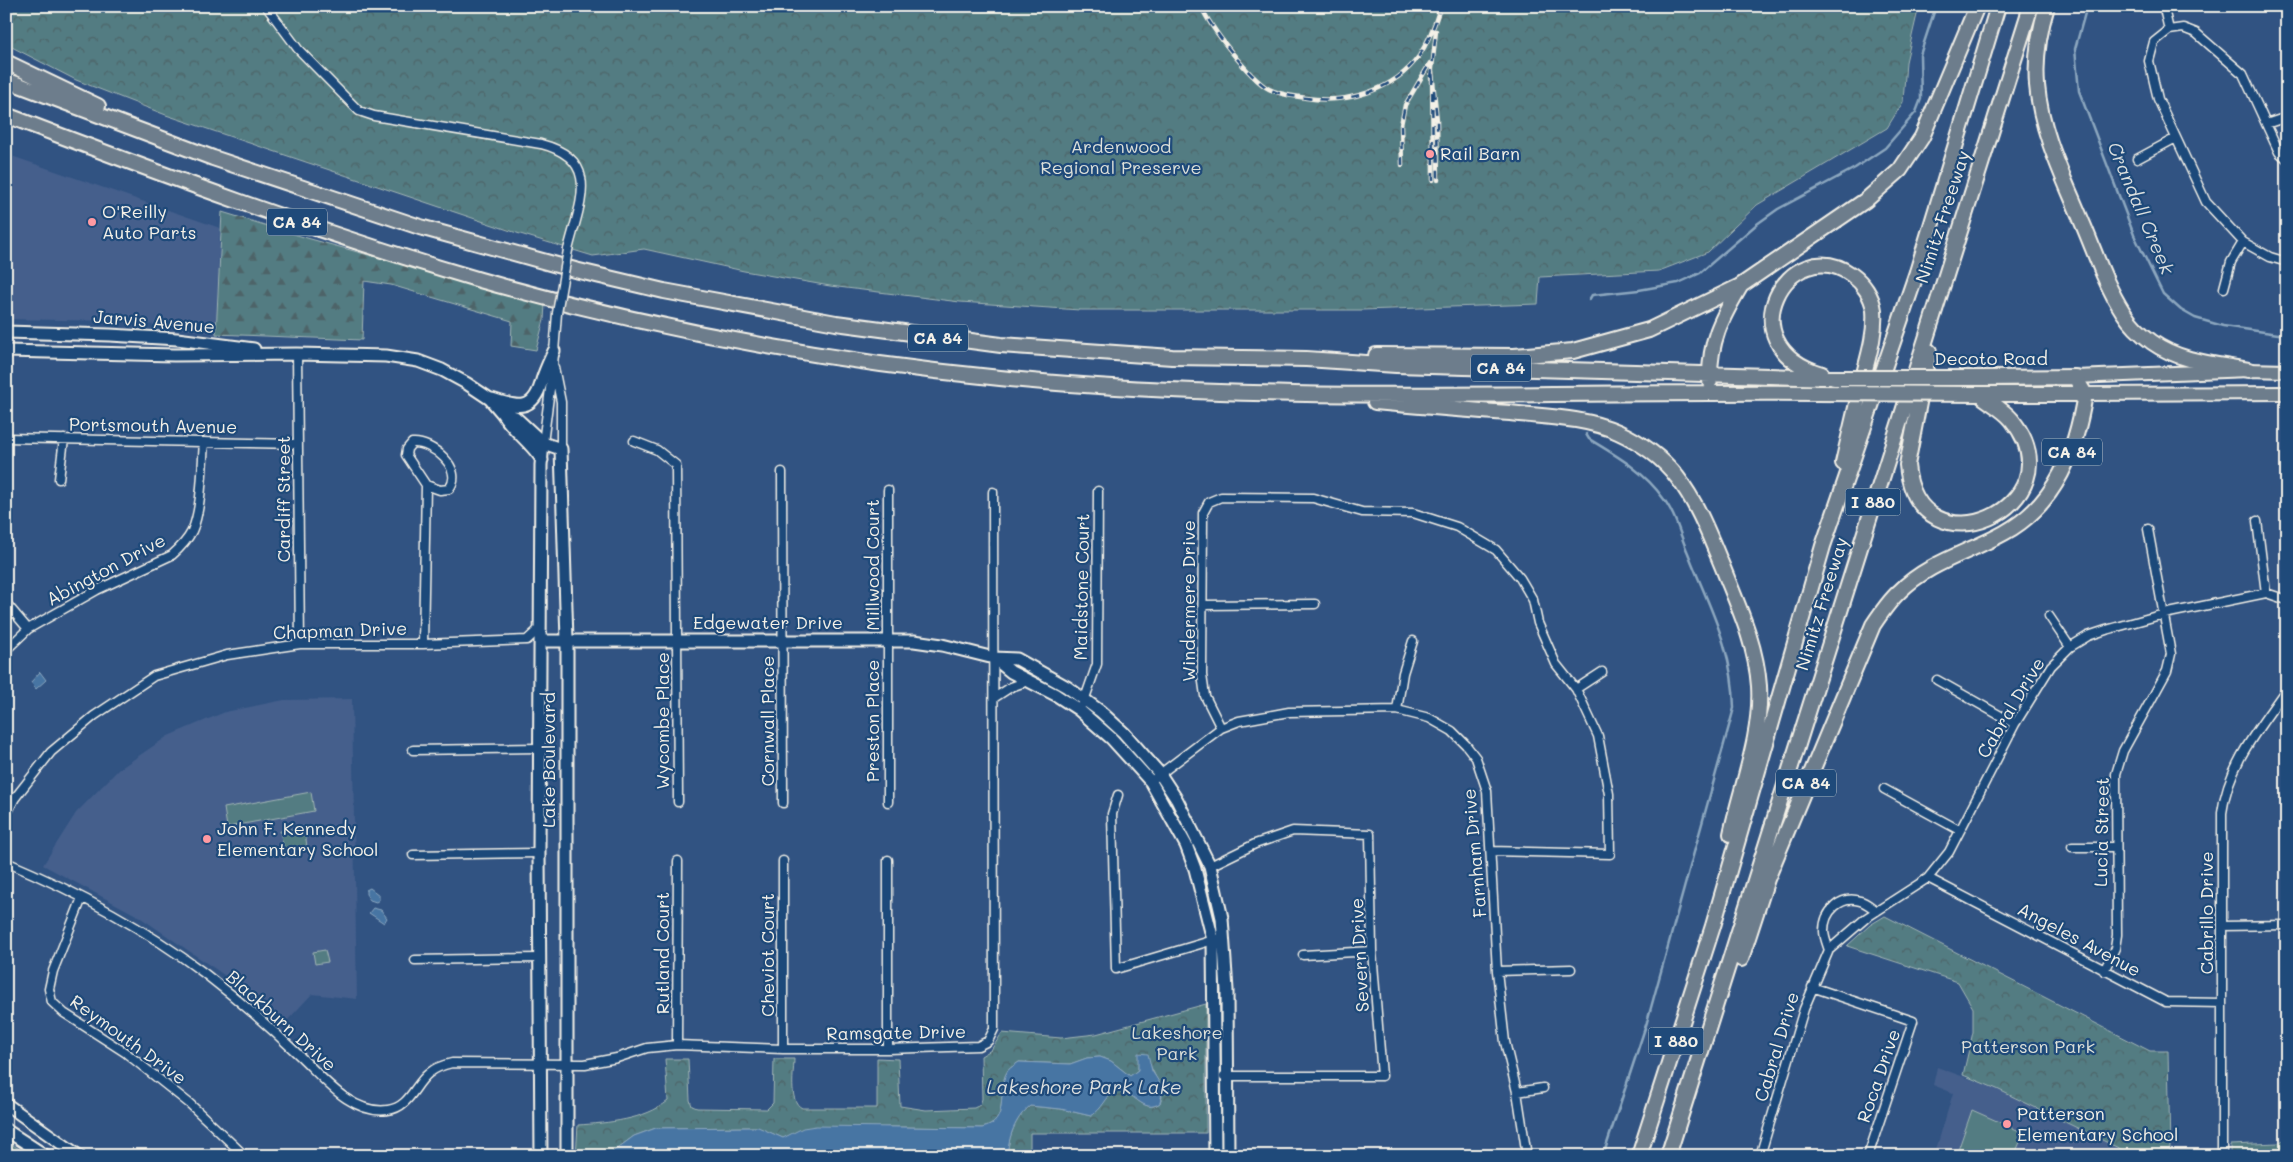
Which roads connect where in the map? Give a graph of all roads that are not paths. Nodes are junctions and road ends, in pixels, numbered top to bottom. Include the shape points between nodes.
1 (266, 6) edge
2 (1977, 6) edge
3 (1998, 6) edge
4 (2031, 6) edge
5 (2047, 6) edge
6 (2166, 6) edge
7 (2169, 30) junction
8 (6, 62) edge
9 (6, 80) edge
10 (6, 115) edge
11 (2287, 117) edge
12 (6, 120) edge
13 (30, 124) junction
14 (2266, 124) junction
15 (2176, 138) junction
16 (213, 158) junction
17 (2137, 159) dead end
18 (2287, 159) edge
19 (2243, 242) junction
20 (2287, 262) edge
21 (1943, 280) junction
22 (1740, 286) junction
23 (2224, 288) dead end
24 (6, 332) edge
25 (6, 350) edge
26 (554, 351) junction
27 (298, 354) junction
28 (1306, 359) junction
29 (553, 366) junction
30 (2249, 370) junction
31 (2287, 371) edge
32 (1710, 373) junction
33 (2075, 377) junction
34 (1834, 378) junction
35 (1703, 392) junction
36 (2287, 393) edge
37 (1280, 394) junction
38 (1979, 394) junction
39 (2086, 394) junction
40 (490, 399) junction
41 (502, 413) junction
42 (6, 438) edge
43 (64, 439) junction
44 (634, 441) dead end
45 (204, 442) junction
46 (544, 443) junction
47 (298, 444) junction
48 (561, 449) junction
49 (542, 460) junction
50 (782, 472) dead end
51 (59, 479) dead end
52 (426, 485) junction
53 (888, 490) dead end
54 (1098, 491) dead end
55 (993, 492) dead end
56 (2257, 522) dead end
57 (2148, 529) dead end
58 (1823, 546) junction
59 (2266, 593) junction
60 (2287, 600) edge
61 (6, 603) edge
62 (1315, 604) dead end
63 (1204, 605) junction
64 (2164, 614) junction
65 (2049, 616) dead end
66 (540, 628) junction
67 (28, 629) junction
68 (527, 640) junction
69 (566, 640) junction
70 (677, 640) junction
71 (783, 640) junction
72 (888, 640) junction
73 (1413, 641) dead end
74 (300, 644) junction
75 (423, 644) junction
76 (540, 646) junction
77 (2070, 647) junction
78 (6, 650) edge
79 (994, 658) junction
80 (1602, 672) dead end
81 (1937, 680) dead end
82 (1029, 681) junction
83 (2287, 688) edge
84 (1576, 689) junction
85 (994, 698) junction
86 (1081, 705) junction
87 (1397, 710) junction
88 (2016, 724) junction
89 (1221, 728) junction
90 (540, 748) junction
91 (413, 750) dead end
92 (1155, 778) junction
93 (1884, 788) dead end
94 (1118, 795) dead end
95 (678, 802) dead end
96 (888, 802) dead end
97 (783, 803) dead end
98 (6, 815) edge
99 (1959, 830) junction
100 (2072, 847) dead end
101 (2115, 847) junction
102 (1491, 850) junction
103 (539, 853) junction
104 (413, 855) dead end
105 (888, 860) dead end
106 (678, 861) dead end
107 (783, 861) dead end
108 (6, 862) edge
109 (1210, 866) junction
110 (1928, 878) junction
111 (82, 898) junction
112 (1877, 911) junction
113 (2287, 925) edge
114 (1713, 926) junction
115 (2222, 926) junction
116 (1218, 938) junction
117 (1829, 950) junction
118 (1372, 951) junction
119 (1303, 955) dead end
120 (539, 958) junction
121 (415, 960) dead end
122 (1571, 969) dead end
123 (1497, 971) junction
124 (2104, 971) junction
125 (1812, 987) junction
126 (1719, 998) junction
127 (2222, 1003) junction
128 (677, 1045) junction
129 (783, 1049) junction
130 (888, 1049) junction
131 (541, 1064) junction
132 (567, 1064) junction
133 (1215, 1076) junction
134 (1227, 1076) junction
135 (1543, 1088) dead end
136 (1517, 1092) junction
137 (6, 1104) edge
138 (6, 1130) edge
139 (46, 1156) edge
140 (79, 1156) edge
141 (245, 1156) edge
142 (541, 1156) edge
143 (567, 1156) edge
144 (1215, 1156) edge
145 (1228, 1156) edge
146 (1527, 1156) edge
147 (1639, 1156) edge
148 (1668, 1156) edge
149 (1760, 1156) edge
150 (1868, 1156) edge
151 (2222, 1156) edge

1 - 26 street, Lake Boulevard, bridge via 298,49 359,111 541,144 569,155 578,167 582,181 581,196 557,313
2 - 22 highway via 1922,137 1900,170 1866,200
3 - 58 highway, Nimitz Freeway / I 880 via 1916,272
4 - 21 highway, Nimitz Freeway / I 880
5 - 30 highway via 2036,64 2040,105 2052,149 2110,290 2134,326 2168,352 2186,359
6 - 7 street
7 - 14 street via 2183,28 2196,33 2243,74
7 - 15 street via 2154,42 2149,61 2158,99
8 - 16 highway
9 - 16 highway, CA 84
10 - 13 highway, CA 84
11 - 14 street
12 - 13 highway
13 - 37 highway, CA 84 via 357,242 483,280 653,322 829,356 986,377 1081,386
14 - 18 street via 2279,152
15 - 17 street
15 - 19 street via 2206,202
16 - 28 highway, CA 84 via 343,203 495,249 664,291 757,310 1001,345 1172,357
19 - 20 street
19 - 23 street via 2231,262
21 - 38 highway via 1907,465 1908,482 1916,499 1940,519 1956,523 1990,519 2004,511 2016,498 2028,467 2027,449 2021,432 2011,418
21 - 126 highway, Nimitz Freeway / I 880
22 - 28 highway via 1694,310 1633,335 1573,351 1514,356 1348,355
22 - 32 highway via 1716,331
24 - 27 street, Jarvis Avenue via 110,334
25 - 27 street, Jarvis Avenue via 174,355
26 - 29 street, Lake Boulevard
26 - 40 street via 539,394 533,401 518,406
27 - 40 street, Jarvis Avenue via 386,356 418,361 442,370
27 - 47 street, Cardiff Street
28 - 32 highway, Decoto Road / CA 84 via 1396,365
29 - 46 street, Lake Boulevard
29 - 48 street, Lake Boulevard via 561,402
30 - 31 main road, Decoto Road
30 - 33 main road, Decoto Road
32 - 34 highway, Decoto Road / CA 84
32 - 35 highway
33 - 34 highway, Decoto Road / CA 84, bridge
33 - 39 highway
34 - 58 highway via 1788,356 1778,344 1772,327 1771,309 1776,294 1798,272 1814,266 1845,270 1868,292 1874,308 1872,342
35 - 37 highway, Decoto Road
35 - 38 highway, Decoto Road, bridge
36 - 39 main road, Decoto Road
37 - 114 highway via 1581,421 1617,432 1638,443 1677,476 1704,522 1746,626 1755,655 1759,687 1758,718 1737,803
38 - 39 highway, Decoto Road
39 - 126 highway, CA 84 via 2068,461 2048,495 2006,532 1914,578 1899,591 1873,624 1767,879 1732,984
40 - 41 street, Jarvis Avenue
41 - 46 street, Jarvis Avenue via 514,417
41 - 49 street via 508,424
42 - 43 street, Portsmouth Avenue
43 - 45 street, Portsmouth Avenue
43 - 51 street
44 - 70 street, Wycombe Place via 657,450 676,465
45 - 47 street, Portsmouth Avenue
45 - 67 street, Abington Drive via 197,507 192,530 182,546 172,555 97,590
46 - 48 street, Jarvis Avenue
46 - 49 street, Lake Boulevard
47 - 74 street, Cardiff Street
48 - 69 street, Lake Boulevard
49 - 66 street, Lake Boulevard
50 - 71 street, Cornwall Place
52 - 52 street via 440,490 449,488 454,482 453,473 430,447 412,443 406,455
52 - 75 street
53 - 72 street, Millwood Court
54 - 86 street, Maidstone Court via 1097,664
55 - 79 street, Ramsgate Drive
56 - 59 street
57 - 64 street, Lucia Street
58 - 114 highway, Nimitz Freeway / I 880
59 - 60 street
59 - 64 street, Cabral Drive
61 - 67 street
62 - 63 street
63 - 84 street, Windermere Drive via 1203,513 1215,499 1313,498 1362,512 1413,513 1457,527 1496,550 1520,578 1533,600 1538,623 1556,664
63 - 89 street, Windermere Drive via 1202,675 1205,696
64 - 77 street, Cabral Drive via 2088,636
64 - 101 street, Lucia Street via 2171,654 2167,671 2123,751 2116,774
65 - 77 street
66 - 68 street
66 - 76 street, Lake Boulevard
67 - 78 street, Abington Drive
68 - 75 street, Chapman Drive
68 - 76 street
69 - 70 street, Edgewater Drive
69 - 76 street, Edgewater Drive
69 - 132 street, Lake Boulevard
70 - 71 street, Edgewater Drive
70 - 95 street, Wycombe Place
71 - 72 street, Edgewater Drive
71 - 97 street, Cornwall Place
72 - 79 street, Edgewater Drive via 942,644
72 - 96 street, Preston Place
73 - 87 street via 1403,673
74 - 75 street, Chapman Drive
74 - 98 street, Chapman Drive via 226,654 154,676 94,716 51,752
76 - 90 street, Lake Boulevard
77 - 88 street, Cabral Drive via 2051,666
79 - 82 street, Edgewater Drive
79 - 85 street, Ramsgate Drive
79 - 86 street, Edgewater Drive via 1017,659 1067,687
80 - 84 street
81 - 88 street
82 - 85 street
82 - 86 street, Edgewater Drive
83 - 115 street, Cabrillo Drive via 2237,762 2224,796
84 - 102 street, Windermere Drive via 1598,736 1609,794 1610,854
85 - 130 street, Ramsgate Drive via 994,1029 988,1041 978,1046
86 - 92 street, Edgewater Drive via 1100,711 1124,733
87 - 89 street, Farnham Drive via 1289,712 1239,721
87 - 102 street, Farnham Drive via 1429,718 1452,731 1476,758 1487,791
88 - 99 street, Cabral Drive
89 - 92 street, Farnham Drive
90 - 91 street
90 - 103 street, Lake Boulevard
92 - 109 street, Edgewater Drive via 1188,820
92 - 116 street, Edgewater Drive via 1186,845
93 - 99 street
94 - 116 street via 1112,814 1116,968
99 - 110 street, Cabral Drive via 1949,852
100 - 101 street
101 - 124 street, Lucia Street via 2117,936
102 - 123 street, Farnham Drive
103 - 104 street
103 - 120 street, Lake Boulevard
105 - 130 street
106 - 128 street, Rutland Court
107 - 129 street, Cheviot Court
108 - 111 street, Blackburn Drive
109 - 116 street, Edgewater Drive via 1222,918
109 - 118 street, Severn Drive via 1255,844 1293,831 1370,834
110 - 112 street, Cabral Drive
110 - 124 street, Angeles Avenue
111 - 131 street, Blackburn Drive via 203,972 246,1006 341,1095 360,1107 389,1110 399,1106 410,1099 427,1074 439,1066 452,1063
111 - 141 street, Reymouth Drive via 53,971 49,989 52,1002 126,1053 190,1104
112 - 117 street, Cabral Drive
112 - 117 street via 1861,901 1845,900 1833,907 1826,916 1824,932
113 - 115 street
114 - 147 highway, Nimitz Freeway / I 880
115 - 127 street, Cabrillo Drive
116 - 133 street, Edgewater Drive
116 - 134 street, Edgewater Drive via 1227,990
117 - 125 street, Cabral Drive
118 - 119 street
118 - 134 street, Severn Drive via 1382,1076
120 - 121 street
120 - 131 street, Lake Boulevard
122 - 123 street
123 - 136 street, Farnham Drive via 1504,1042
124 - 127 street, Angeles Avenue via 2166,1002
125 - 149 street, Cabral Drive
125 - 150 street, Roca Drive via 1913,1021
126 - 148 highway, Nimitz Freeway / I 880
127 - 151 street, Cabrillo Drive
128 - 129 street, Ramsgate Drive
128 - 132 street, Ramsgate Drive via 647,1048 586,1064
129 - 130 street, Ramsgate Drive
131 - 132 street, Ramsgate Drive
131 - 142 street, Lake Boulevard
132 - 143 street, Lake Boulevard
133 - 134 street, Severn Drive
133 - 144 street, Edgewater Drive
134 - 145 street, Edgewater Drive
135 - 136 street
136 - 146 street, Farnham Drive
137 - 140 street
138 - 139 street

